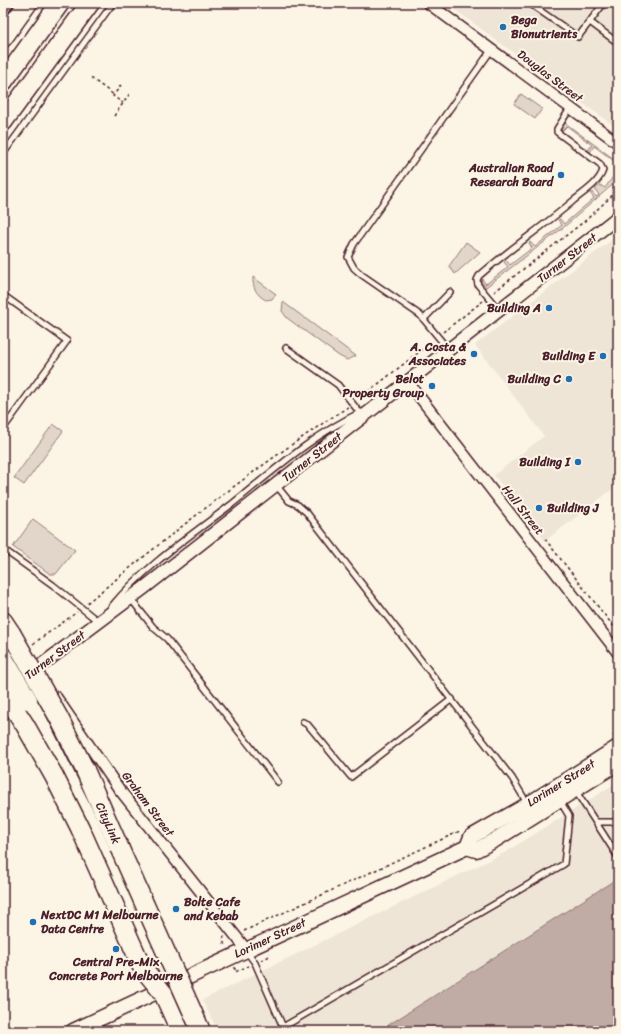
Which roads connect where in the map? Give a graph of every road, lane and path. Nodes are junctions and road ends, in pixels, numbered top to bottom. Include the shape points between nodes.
1 (28, 3) edge
2 (60, 3) edge
3 (90, 3) edge
4 (113, 3) edge
5 (428, 3) edge
6 (529, 3) edge
7 (604, 3) edge
8 (590, 22) junction
9 (3, 38) edge
10 (618, 43) edge
11 (492, 49) junction
12 (91, 78) dead end
13 (3, 82) edge
14 (121, 85) dead end
15 (131, 92) dead end
16 (114, 95) junction
17 (123, 103) junction
18 (571, 107) junction
19 (114, 116) dead end
20 (3, 122) edge
21 (618, 143) edge
22 (3, 154) edge
23 (618, 190) edge
24 (618, 217) edge
25 (450, 292) dead end
26 (3, 295) edge
27 (488, 297) junction
28 (500, 311) junction
29 (424, 319) junction
30 (438, 336) junction
31 (286, 348) dead end
32 (449, 350) junction
33 (408, 382) junction
34 (381, 403) junction
35 (353, 404) junction
36 (360, 413) junction
37 (3, 429) edge
38 (276, 485) junction
39 (545, 539) dead end
40 (3, 549) edge
41 (130, 598) junction
42 (81, 608) junction
43 (3, 621) edge
44 (98, 622) junction
45 (618, 632) edge
46 (28, 648) dead end
47 (618, 653) edge
48 (3, 657) edge
49 (35, 670) junction
50 (3, 691) edge
51 (3, 695) edge
52 (452, 699) junction
53 (303, 722) dead end
54 (618, 733) edge
55 (615, 742) edge
56 (618, 763) edge
57 (278, 782) dead end
58 (575, 790) junction
59 (559, 800) junction
60 (531, 810) junction
61 (596, 822) junction
62 (618, 822) edge
63 (460, 831) dead end
64 (618, 857) edge
65 (235, 936) junction
66 (246, 949) junction
67 (270, 953) dead end
68 (268, 957) dead end
69 (162, 993) junction
70 (73, 1031) edge
71 (180, 1031) edge
72 (201, 1031) edge

1 - 9 highway
2 - 13 highway
3 - 20 highway
4 - 22 lane
5 - 11 street, Douglas Street
6 - 8 lane via 576,37
7 - 8 lane
8 - 10 lane
11 - 18 street, Douglas Street
11 - 29 lane via 349,252 348,257 362,275
12 - 16 path
14 - 16 path
15 - 17 path
16 - 17 path
17 - 19 path
18 - 21 street, Douglas Street
18 - 27 lane via 557,132 600,164 602,174 556,216 479,276 477,283
23 - 27 path via 586,220
24 - 28 street, Turner Street
25 - 29 lane
26 - 37 lane via 67,341
27 - 28 lane
27 - 30 path
28 - 32 street, Turner Street
29 - 30 lane
30 - 32 lane
30 - 35 path
31 - 35 lane via 338,385
32 - 33 street, Turner Street
33 - 34 street, Turner Street
33 - 47 street, Hall Street
34 - 36 lane
34 - 38 street, Turner Street
35 - 36 lane
35 - 42 path via 297,440 234,487
36 - 44 lane via 316,439 151,566
38 - 41 street, Turner Street
38 - 52 lane via 289,501 307,513
39 - 45 path
40 - 42 lane
41 - 44 street, Turner Street
41 - 57 lane via 152,627 167,639
42 - 44 lane
42 - 46 path
43 - 72 highway, CityLink, bridge via 77,754
44 - 49 street, Turner Street
48 - 69 highway, CityLink, bridge via 49,741 86,818
49 - 51 street, Turner Street
49 - 65 street, Graham Street via 78,727 118,789
50 - 69 highway, bridge via 64,795 142,967
52 - 53 lane via 351,777
52 - 60 lane via 512,778
54 - 55 path
55 - 60 main road, Lorimer Street
56 - 58 main road, Lorimer Street
58 - 59 main road, Lorimer Street
58 - 61 lane
59 - 60 main road, Lorimer Street
59 - 66 lane via 569,816 564,864 283,1027 255,963
60 - 66 main road, Lorimer Street via 476,850 467,846
61 - 62 lane
61 - 64 lane
63 - 65 path
65 - 66 street, Graham Street
66 - 70 main road, Lorimer Street
67 - 68 path
69 - 71 highway, CityLink

